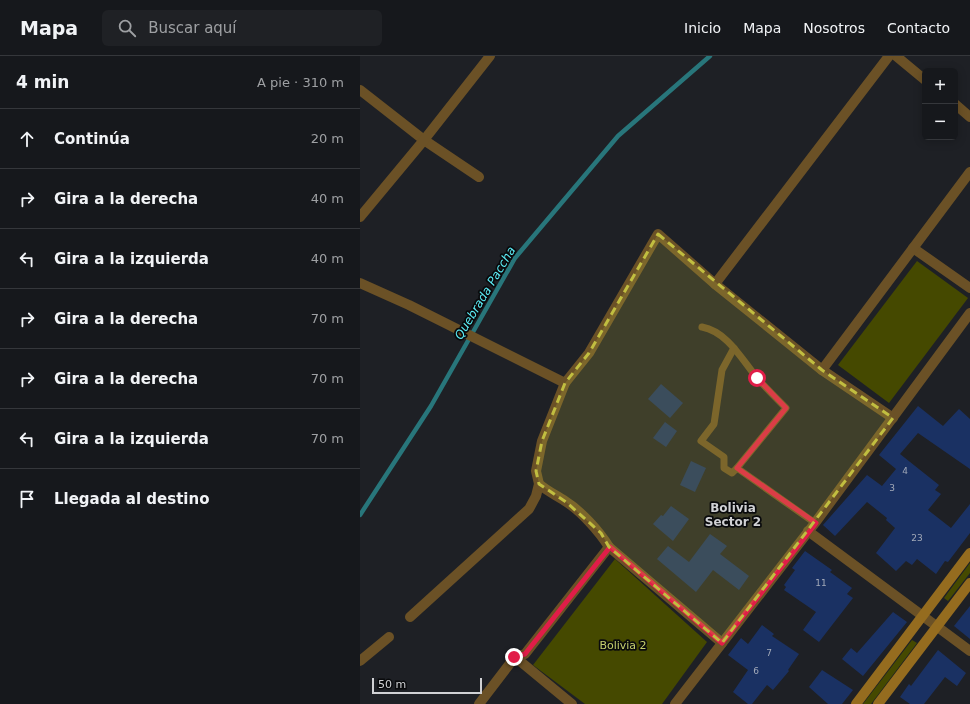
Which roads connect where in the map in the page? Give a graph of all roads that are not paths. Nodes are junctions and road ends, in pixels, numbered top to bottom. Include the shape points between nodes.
1 (490, 56) edge
2 (889, 56) edge
3 (896, 56) edge
4 (922, 78) edge
5 (360, 90) edge
6 (958, 107) edge
7 (970, 117) edge
8 (424, 140) junction
9 (970, 172) edge
10 (479, 177) dead end
11 (360, 217) edge
12 (913, 248) junction
13 (360, 283) edge
14 (715, 284) junction
15 (970, 288) edge
16 (970, 313) edge
17 (702, 327) dead end
18 (734, 348) junction
19 (822, 370) junction
20 (565, 383) junction
21 (893, 418) junction
22 (737, 468) junction
23 (538, 484) junction
24 (816, 523) junction
25 (808, 531) junction
26 (610, 547) junction
27 (970, 553) edge
28 (970, 583) edge
29 (923, 615) junction
30 (410, 617) dead end
31 (937, 626) junction
32 (389, 637) dead end
33 (722, 643) junction
34 (970, 651) edge
35 (514, 657) junction
36 (360, 661) edge
37 (479, 704) edge
38 (572, 704) edge
39 (675, 704) edge
40 (856, 704) edge
41 (878, 704) edge

1 - 8 street
2 - 14 street
3 - 4 street
5 - 8 street
6 - 7 street
8 - 10 street
8 - 11 street
9 - 12 street
12 - 15 street
12 - 19 street
13 - 20 street
14 - 19 street
14 - 20 street via 658,234 589,353
16 - 21 street
17 - 18 lane via 720,335
18 - 22 lane via 722,370 714,424 701,441 724,457 724,468 732,473
18 - 22 lane via 757,378 786,408
19 - 21 street
20 - 23 street via 542,442 536,471
21 - 24 street
22 - 24 lane
23 - 26 street via 566,502 601,533
23 - 30 street via 536,496 529,509
24 - 25 street
25 - 29 street
25 - 33 street
26 - 33 street
26 - 35 street via 525,654
27 - 29 main road
28 - 31 main road
29 - 31 street
29 - 40 main road
31 - 34 street
31 - 41 main road
32 - 36 street
33 - 39 street
35 - 37 street
35 - 38 street

